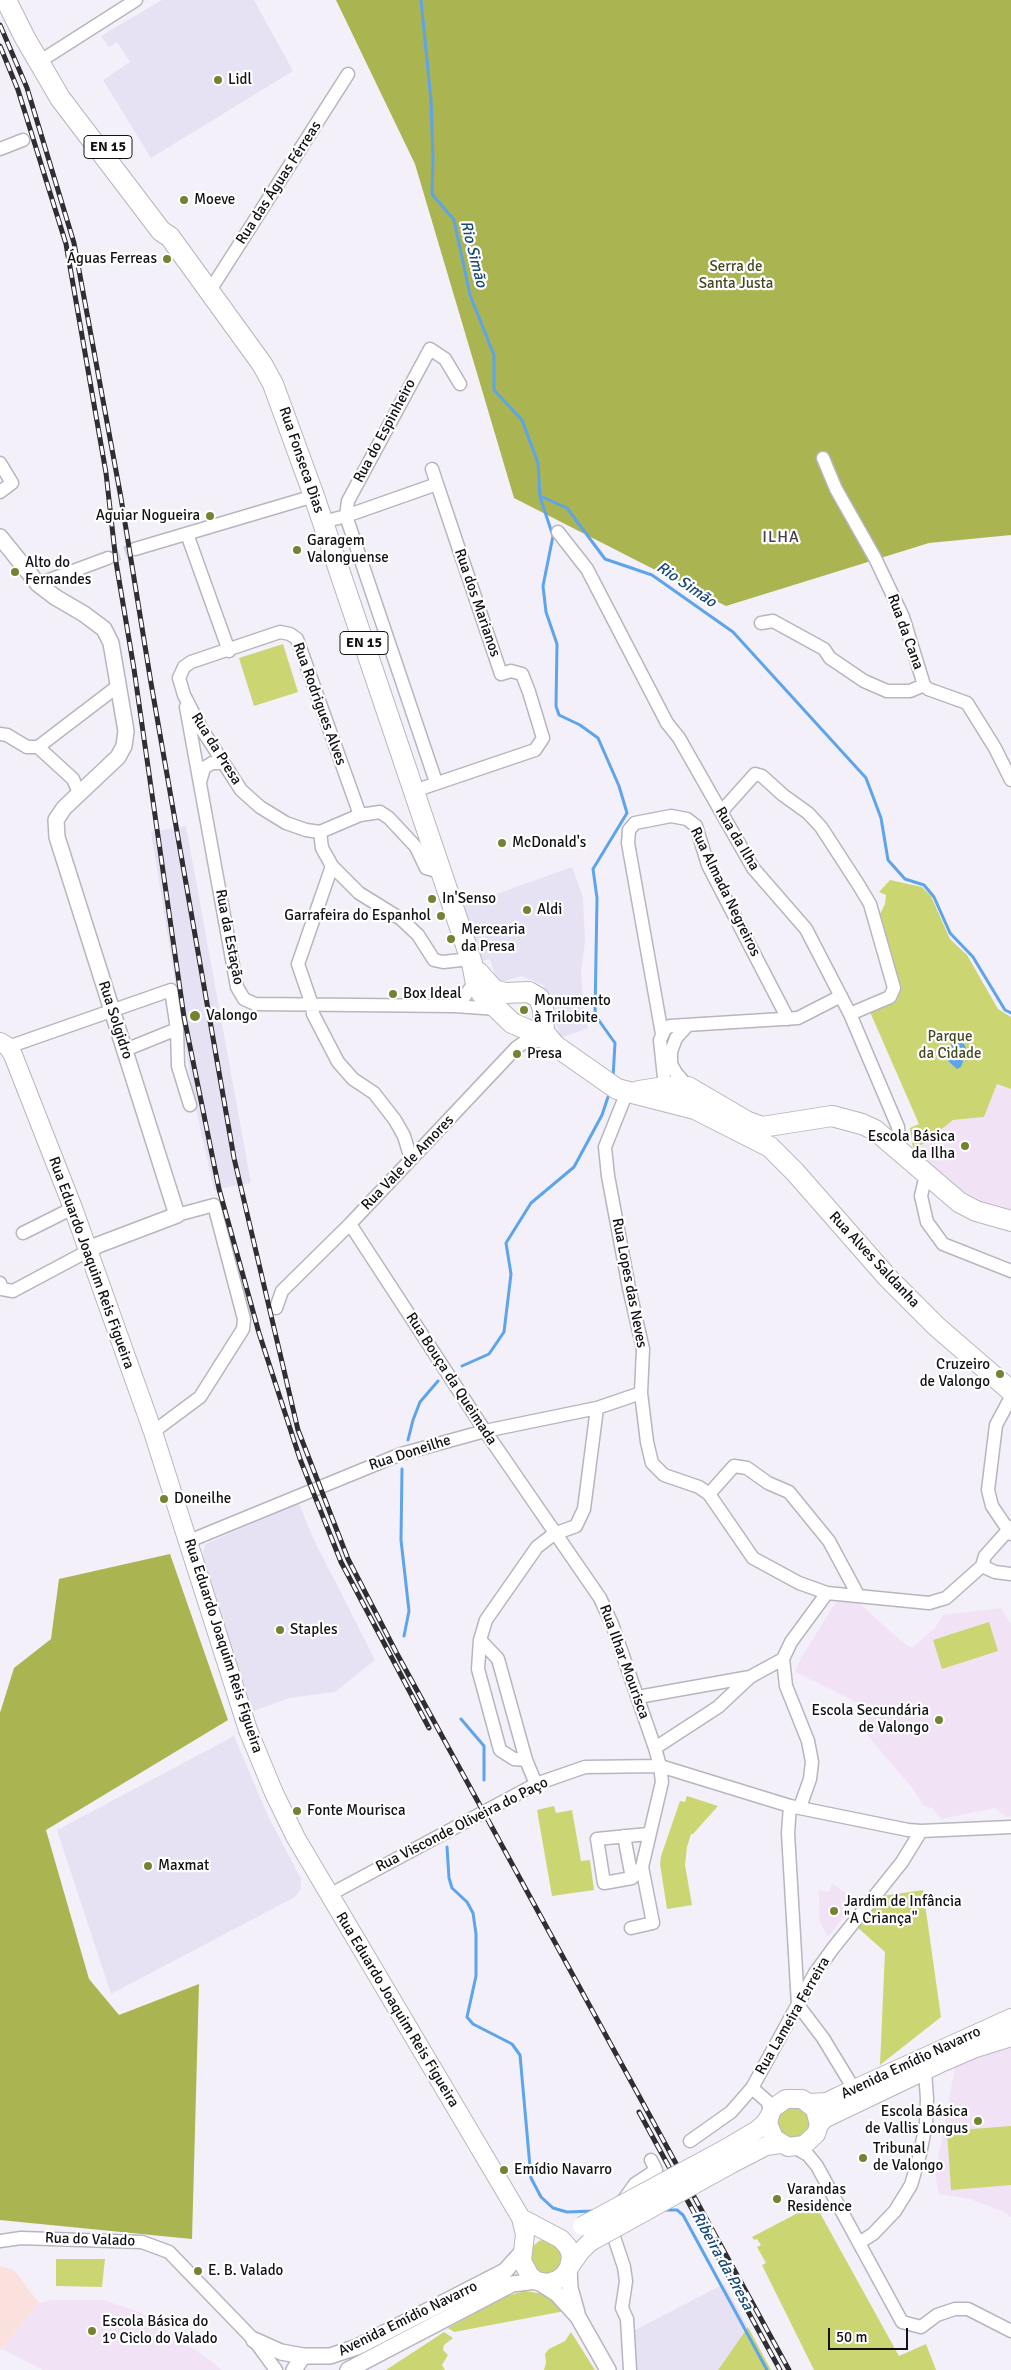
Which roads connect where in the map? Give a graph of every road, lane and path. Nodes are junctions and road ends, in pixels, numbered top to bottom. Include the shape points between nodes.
1 (7, 0) edge
2 (16, 0) edge
3 (136, 0) edge
4 (44, 65) junction
5 (348, 74) dead end
6 (23, 140) dead end
7 (0, 149) edge
8 (209, 292) junction
9 (460, 384) dead end
10 (823, 458) dead end
11 (0, 462) edge
12 (432, 469) dead end
13 (437, 484) junction
14 (0, 492) edge
15 (314, 496) junction
16 (346, 516) junction
17 (323, 522) junction
18 (558, 532) dead end
19 (188, 534) junction
20 (0, 537) edge
21 (135, 549) tunnel mouth
22 (108, 558) tunnel mouth
23 (38, 584) junction
24 (761, 623) dead end
25 (228, 651) junction
26 (924, 685) junction
27 (118, 686) junction
28 (184, 695) junction
29 (0, 734) edge
30 (38, 747) junction
31 (430, 762) junction
32 (222, 763) junction
33 (406, 770) junction
34 (1011, 780) edge
35 (200, 782) junction
36 (436, 782) junction
37 (414, 791) junction
38 (78, 793) junction
39 (720, 812) junction
40 (360, 814) junction
41 (320, 832) junction
42 (332, 866) junction
43 (440, 872) junction
44 (472, 982) junction
45 (841, 996) junction
46 (312, 1005) junction
47 (112, 1010) junction
48 (850, 1014) junction
49 (788, 1019) junction
50 (518, 1021) junction
51 (688, 1025) junction
52 (177, 1029) junction
53 (662, 1034) junction
54 (553, 1043) junction
55 (4, 1044) edge
56 (125, 1050) junction
57 (665, 1087) junction
58 (688, 1088) junction
59 (627, 1092) junction
60 (190, 1105) dead end
61 (695, 1110) junction
62 (757, 1135) junction
63 (900, 1151) junction
64 (412, 1159) junction
65 (928, 1177) junction
66 (73, 1208) junction
67 (177, 1215) junction
68 (1011, 1221) edge
69 (350, 1224) junction
70 (23, 1233) dead end
71 (88, 1251) junction
72 (1011, 1271) edge
73 (0, 1283) edge
74 (276, 1308) dead end
75 (1009, 1386) edge
76 (641, 1393) junction
77 (598, 1408) junction
78 (485, 1431) junction
79 (153, 1432) junction
80 (709, 1494) junction
81 (1010, 1530) edge
82 (554, 1534) junction
83 (188, 1541) junction
84 (982, 1566) junction
85 (1011, 1574) edge
86 (827, 1593) junction
87 (858, 1595) junction
88 (480, 1640) junction
89 (782, 1659) junction
90 (750, 1677) junction
91 (638, 1697) junction
92 (655, 1748) junction
93 (526, 1760) junction
94 (660, 1766) junction
95 (536, 1784) junction
96 (795, 1806) junction
97 (1011, 1827) edge
98 (921, 1831) junction
99 (648, 1834) junction
100 (624, 1836) junction
101 (642, 1867) junction
102 (632, 1878) junction
103 (328, 1894) junction
104 (631, 1928) dead end
105 (798, 2005) junction
106 (1011, 2018) edge
107 (1011, 2037) edge
108 (925, 2071) junction
109 (854, 2089) junction
110 (757, 2092) junction
111 (810, 2103) junction
112 (774, 2109) junction
113 (802, 2139) junction
114 (690, 2141) dead end
115 (729, 2156) junction
116 (651, 2160) dead end
117 (521, 2218) junction
118 (550, 2234) junction
119 (0, 2241) edge
120 (859, 2242) junction
121 (523, 2251) junction
122 (569, 2267) junction
123 (537, 2281) junction
124 (578, 2317) junction
125 (1011, 2331) edge
126 (254, 2340) junction
127 (303, 2356) junction
128 (276, 2370) edge
129 (294, 2370) edge
130 (348, 2370) edge
131 (608, 2370) edge
132 (630, 2370) edge

1 - 4 main road, Rua Fonseca Dias / EN 15
2 - 4 main road, Rua Fonseca Dias / EN 15
3 - 4 street
4 - 8 main road, Rua Fonseca Dias / EN 15 via 167,228
5 - 8 street, Rua das Águas Férreas
6 - 7 street
8 - 15 main road, Rua Fonseca Dias / EN 15 via 273,384
9 - 16 street, Rua do Espinheiro via 445,359 430,349 348,501
10 - 26 street, Rua da Cana via 903,617
11 - 14 street via 12,483
12 - 13 street, Rua dos Marianos
13 - 16 street
13 - 36 street, Rua dos Marianos via 501,674 511,671 522,674 543,738 535,750
15 - 17 main road, Rua Fonseca Dias / EN 15
15 - 19 street
16 - 17 street
16 - 31 street
17 - 33 main road, Rua Fonseca Dias / EN 15
18 - 39 street, Rua da Ilha via 587,569 667,723 679,738
19 - 21 street
19 - 25 street
20 - 23 street, Rua Solgidro
22 - 23 street
23 - 27 street, Rua Solgidro via 104,629 111,643
24 - 26 street via 773,621 824,649 830,658 864,681 887,691 910,691
25 - 28 street, Rua da Presa via 184,667 179,678
25 - 40 street, Rua Rodrigues Alves via 280,632 297,639
26 - 34 street, Rua da Cana via 967,704
27 - 30 street
27 - 38 street, Rua Solgidro via 126,731 124,746 118,757
28 - 32 street, Rua da Presa
28 - 35 street, Rua da Estação
29 - 30 street via 27,746
30 - 38 street via 73,779
31 - 33 street
31 - 36 street
32 - 35 street via 212,763 204,768
32 - 41 street, Rua da Presa via 241,790 260,807 286,823
33 - 37 main road, Rua Fonseca Dias / EN 15
35 - 46 street, Rua da Estação via 237,987 244,999 255,1004
36 - 37 street, Rua dos Marianos
37 - 43 main road, Rua Fonseca Dias
38 - 47 street, Rua Solgidro via 56,820 57,837
39 - 45 street, Rua da Ilha via 753,868 806,929
39 - 48 street via 755,774 762,776 808,813 858,884 870,904 894,988 890,997
40 - 41 street
40 - 43 street via 380,812 389,818 416,847 426,868
41 - 42 street via 322,848
42 - 44 street via 359,893 401,919 418,935 434,960 443,962
42 - 46 street via 298,964
43 - 44 main road, Rua Fonseca Dias
44 - 46 street, Rua da Estação via 455,1006
44 - 50 street, Rua da Estação
44 - 50 main road, Rua Fonseca Dias via 488,985
45 - 48 street, Rua da Ilha
45 - 49 street via 798,1018
46 - 64 street via 312,1014 338,1062 374,1093 395,1120
47 - 52 street via 171,990
47 - 55 street
47 - 56 street, Rua Solgidro
48 - 63 street, Rua da Ilha via 898,1127
49 - 51 street
49 - 53 street, Rua Almada Negreiros via 708,865 696,826 687,819 671,816 635,823 629,830 628,844
50 - 54 main road via 544,1032
50 - 54 street via 535,1040
50 - 64 street, Rua Vale de Amores
51 - 53 street via 670,1026
51 - 58 street via 676,1038 670,1052 671,1064
52 - 56 street
52 - 60 street via 178,1066
53 - 57 street via 660,1047
54 - 59 main road via 610,1084
55 - 66 main road, Rua Eduardo Joaquim Reis Figueira
56 - 67 street, Rua Solgidro
57 - 58 main road
57 - 59 main road
57 - 61 main road via 673,1097
58 - 62 main road via 746,1121
59 - 61 main road
59 - 76 street, Rua Lopes das Neves via 606,1146 608,1176 644,1350
61 - 62 main road
62 - 63 main road via 832,1116 874,1130
62 - 75 main road, Rua Alves Saldanha via 936,1326
63 - 65 main road
64 - 69 street, Rua Vale de Amores
65 - 68 main road via 959,1202 976,1211
65 - 72 street via 921,1196 927,1222 943,1244
66 - 70 street
66 - 71 main road, Rua Eduardo Joaquim Reis Figueira
67 - 71 street
67 - 79 street via 214,1205 244,1319 243,1329 200,1397
69 - 74 street, Rua Vale de Amores via 282,1291
69 - 78 street, Rua Bouça da Queimada
71 - 73 street via 13,1291 2,1289
71 - 79 main road, Rua Eduardo Joaquim Reis Figueira
75 - 81 street via 996,1425 988,1490 992,1506
76 - 77 street, Rua Doneilhe
76 - 80 street, Rua Lopes das Neves via 652,1463 664,1475 699,1487
77 - 78 street, Rua Doneilhe
77 - 82 street via 584,1509 576,1526
78 - 82 street, Rua Bouça da Queimada
78 - 83 street, Rua Doneilhe via 401,1454
79 - 83 main road, Rua Eduardo Joaquim Reis Figueira
80 - 86 street, Rua Lopes das Neves via 753,1558 799,1583
80 - 87 street via 734,1466 747,1468 788,1492 830,1541
81 - 84 street, Rua Lopes das Neves via 985,1556
82 - 88 street via 537,1547 525,1563 486,1620
82 - 91 street, Rua Ilhar Mourisca via 600,1598
83 - 103 main road, Rua Eduardo Joaquim Reis Figueira via 248,1730 274,1793
84 - 85 street
84 - 87 street, Rua Lopes das Neves via 946,1598 929,1603
86 - 87 street, Rua Lopes das Neves
86 - 89 street via 790,1642
88 - 93 street via 498,1659
88 - 93 street via 478,1669 500,1750 514,1759
89 - 90 street
89 - 96 street via 786,1686 808,1740 812,1762 810,1779
90 - 91 street
90 - 92 street via 718,1707
91 - 92 street, Rua Ilhar Mourisca
92 - 94 street, Rua Ilhar Mourisca
93 - 95 street
94 - 95 street, Rua Visconde Oliveira do Paço via 585,1767
94 - 96 street, Rua Visconde Oliveira do Paço
94 - 99 street, Rua Ilhar Mourisca via 662,1782
95 - 103 street, Rua Visconde Oliveira do Paço
96 - 98 street, Rua Visconde Oliveira do Paço
96 - 105 street via 788,1833
97 - 98 street, Rua Visconde Oliveira do Paço
98 - 105 street, Rua Lameira Ferreira via 902,1862 815,1973
99 - 100 street
99 - 101 street, Rua Ilhar Mourisca
100 - 102 street
100 - 102 street via 597,1839 604,1883
101 - 102 street
101 - 104 street via 653,1923
103 - 117 main road, Rua Eduardo Joaquim Reis Figueira
105 - 109 street
105 - 110 street, Rua Lameira Ferreira
106 - 109 main road, Avenida Emídio Navarro
107 - 108 main road, Avenida Emídio Navarro via 973,2049
108 - 113 main road, Avenida Emídio Navarro via 832,2114
108 - 120 street via 926,2123 911,2185 894,2211 872,2234
109 - 111 main road, Avenida Emídio Navarro via 827,2102
110 - 112 street
110 - 114 street, Rua Lameira Ferreira
111 - 112 main road, Avenida Emídio Navarro via 794,2098
111 - 113 main road via 818,2117
112 - 113 main road via 770,2131
112 - 115 main road, Avenida Emídio Navarro via 766,2124
113 - 115 main road, Avenida Emídio Navarro
113 - 120 street
115 - 118 main road, Avenida Emídio Navarro, bridge via 568,2233
115 - 122 main road, Avenida Emídio Navarro, bridge via 590,2242
116 - 132 street, bridge via 656,2170 642,2178 623,2197 614,2218 614,2237 626,2282 622,2308 627,2319
117 - 118 main road
117 - 121 main road, Rua Eduardo Joaquim Reis Figueira via 525,2234
118 - 121 main road via 538,2236
118 - 122 main road via 568,2246
119 - 126 street, Rua do Valado via 21,2238 142,2242 169,2252
120 - 125 street via 902,2322 921,2327 937,2315 968,2309
121 - 123 main road via 525,2269
121 - 127 street, Avenida Emídio Navarro via 504,2271 357,2347 330,2356
122 - 123 main road via 557,2280
122 - 124 street via 570,2288
123 - 124 street via 557,2294
123 - 130 street, Avenida Emídio Navarro via 512,2284
124 - 131 street
126 - 127 street, Avenida Emídio Navarro via 281,2352
126 - 128 street, Rua do Valado
127 - 129 street

